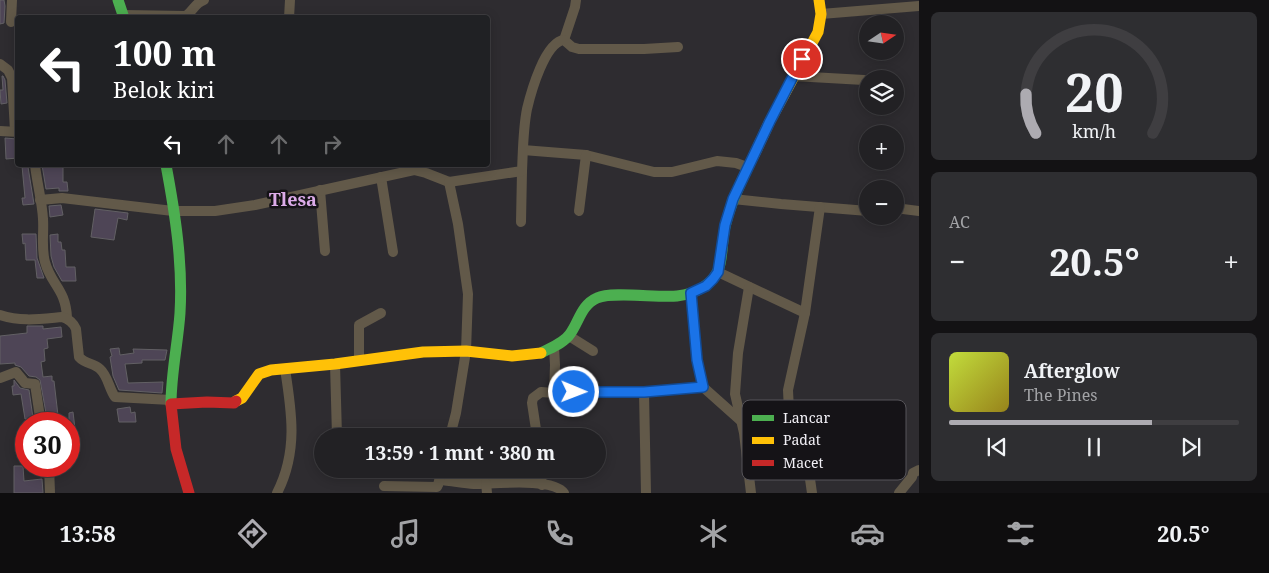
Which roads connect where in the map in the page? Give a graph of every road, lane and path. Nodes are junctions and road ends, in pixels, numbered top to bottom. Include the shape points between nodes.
1 (12, 0) edge
2 (118, 0) edge
3 (204, 0) edge
4 (290, 0) edge
5 (576, 0) edge
6 (819, 0) edge
7 (919, 6) edge
8 (821, 14) junction
9 (124, 15) edge
10 (187, 15) edge
11 (289, 15) edge
12 (11, 22) dead end
13 (564, 40) junction
14 (678, 46) dead end
15 (0, 64) edge
16 (793, 76) junction
17 (859, 80) edge
18 (15, 118) edge
19 (0, 131) edge
20 (15, 132) edge
21 (523, 150) junction
22 (586, 155) junction
23 (36, 167) edge
24 (166, 167) edge
25 (406, 168) edge
26 (747, 168) junction
27 (522, 171) junction
28 (381, 177) junction
29 (449, 182) junction
30 (320, 190) junction
31 (733, 199) junction
32 (40, 200) junction
33 (820, 207) junction
34 (904, 209) edge
35 (859, 210) edge
36 (579, 211) dead end
37 (919, 211) edge
38 (174, 212) junction
39 (521, 222) dead end
40 (325, 251) dead end
41 (393, 252) dead end
42 (718, 272) junction
43 (749, 287) junction
44 (691, 293) junction
45 (381, 313) dead end
46 (805, 313) junction
47 (0, 315) edge
48 (67, 318) junction
49 (568, 336) junction
50 (554, 347) junction
51 (466, 351) junction
52 (593, 351) dead end
53 (359, 361) junction
54 (335, 364) junction
55 (285, 369) junction
56 (0, 378) edge
57 (703, 387) junction
58 (644, 392) junction
59 (554, 393) junction
60 (788, 400) edge
61 (171, 402) junction
62 (39, 412) edge
63 (740, 420) junction
64 (337, 428) edge
65 (452, 428) edge
66 (536, 428) edge
67 (742, 431) edge
68 (919, 470) edge
69 (49, 477) edge
70 (541, 478) edge
71 (750, 480) edge
72 (810, 480) edge
73 (542, 485) junction
74 (384, 486) dead end
75 (437, 487) edge
76 (486, 488) edge
77 (50, 493) edge
78 (189, 493) edge
79 (277, 493) edge
80 (564, 493) edge
81 (646, 493) edge
82 (751, 493) edge
83 (812, 493) edge
84 (899, 493) edge

1 - 12 street
2 - 9 main road
3 - 10 street via 196,3
4 - 11 street
5 - 13 street
6 - 8 main road
7 - 8 street
8 - 16 main road via 818,32
13 - 14 street via 579,49
13 - 21 street via 558,41 545,55 527,109
15 - 18 street via 12,78
16 - 17 street
16 - 26 main road
19 - 20 street
21 - 22 street
21 - 27 street
22 - 26 street via 654,172 672,172 717,162 736,163
22 - 36 street
23 - 32 street
24 - 38 main road
25 - 28 street
25 - 29 street
26 - 31 main road
27 - 29 street
27 - 39 street
28 - 30 street
28 - 41 street
29 - 51 street via 468,294
30 - 38 street via 232,209
30 - 40 street
31 - 33 street
31 - 42 main road via 725,225
32 - 38 street via 62,198
32 - 48 street via 45,262 62,293
33 - 35 street
33 - 46 street
34 - 37 street
38 - 61 main road via 181,295
42 - 43 street
42 - 44 main road via 706,286
43 - 46 street
43 - 63 street via 735,394
44 - 49 main road via 597,298 584,308
44 - 57 street via 697,360
45 - 53 street via 359,325
46 - 60 street
47 - 48 street via 26,320
48 - 61 street via 76,329 79,357 104,373 115,397
49 - 50 main road
49 - 52 street
50 - 51 main road via 540,353 512,356
50 - 59 street
51 - 53 main road via 423,352
51 - 65 street
53 - 54 main road
54 - 55 main road
54 - 64 street
55 - 61 main road via 262,372 242,398 234,403
55 - 79 street via 292,448
56 - 62 street via 16,372 22,381 35,384
57 - 58 street
57 - 63 street
58 - 59 street
58 - 81 street
59 - 66 street via 542,392 533,398
61 - 78 main road via 173,434
63 - 67 street
68 - 84 street via 913,473
69 - 77 street
70 - 73 street
71 - 82 street
72 - 83 street
73 - 76 street via 507,482
73 - 80 street via 556,486
74 - 75 street
75 - 76 street via 475,484

